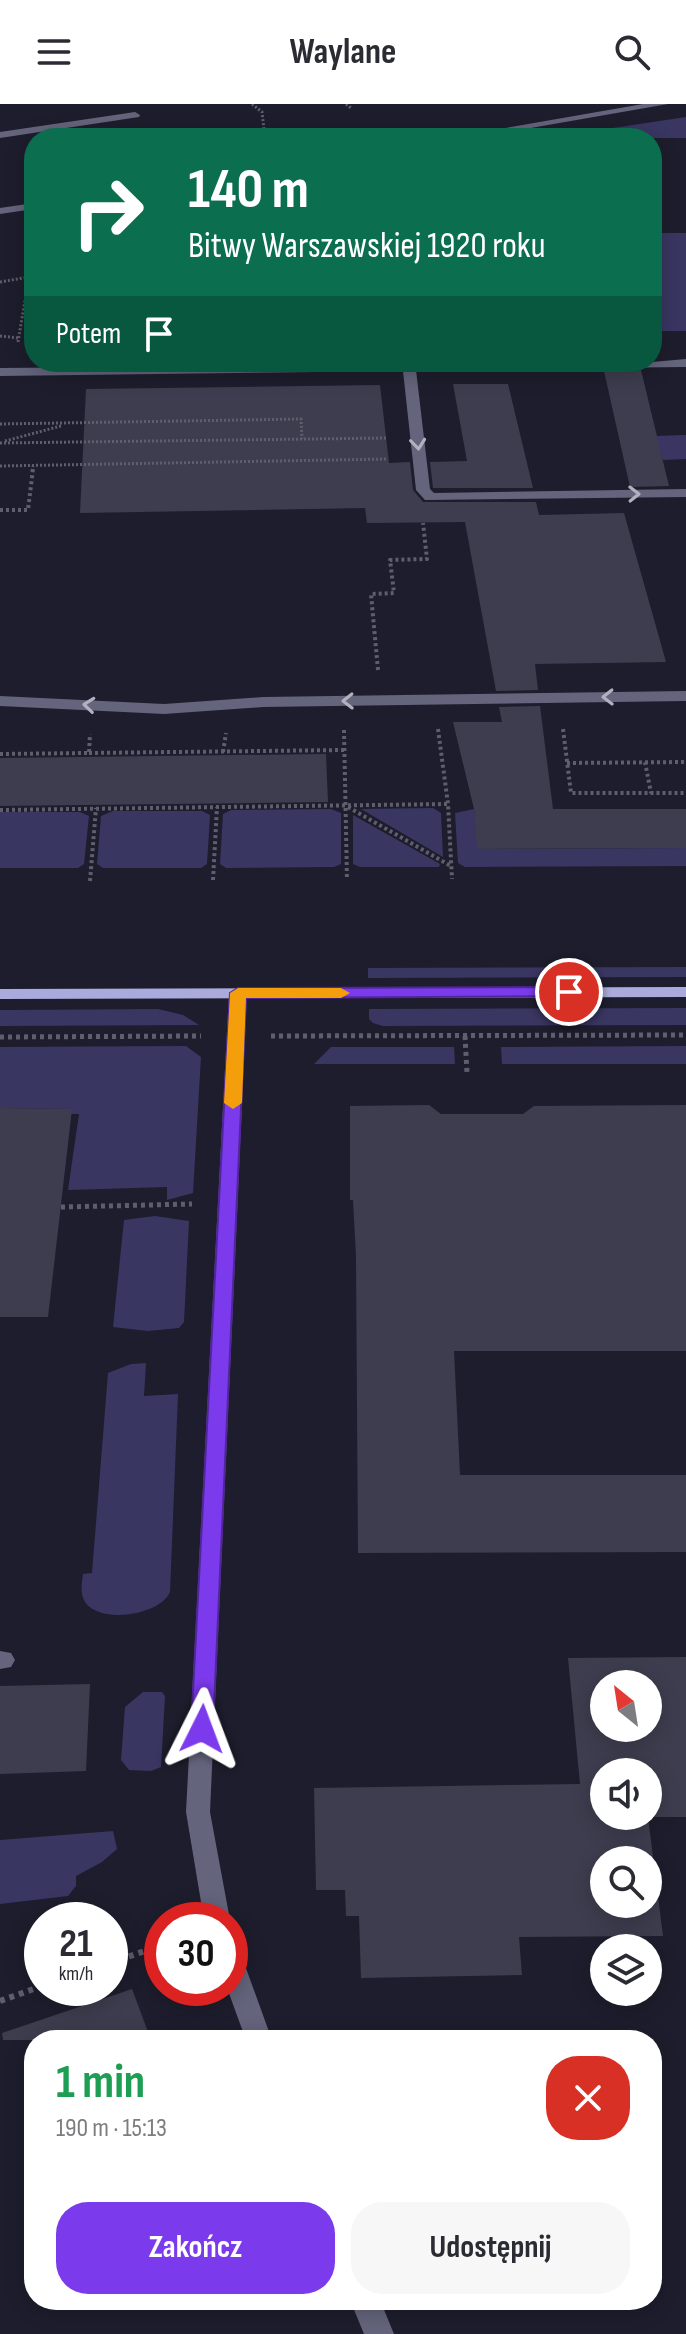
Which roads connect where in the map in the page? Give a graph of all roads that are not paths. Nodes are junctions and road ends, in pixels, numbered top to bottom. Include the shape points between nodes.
1 (663, 104) edge
2 (135, 115) dead end
3 (47, 128) edge
4 (515, 128) edge
5 (24, 131) edge
6 (0, 135) edge
7 (24, 207) edge
8 (0, 211) edge
9 (662, 363) edge
10 (686, 363) edge
11 (0, 372) edge
12 (24, 372) edge
13 (410, 372) edge
14 (686, 493) edge
15 (686, 696) edge
16 (0, 701) edge
17 (686, 992) edge
18 (238, 993) junction
19 (0, 994) edge
20 (214, 1902) edge
21 (247, 2006) edge
22 (255, 2030) edge
23 (369, 2310) edge
24 (379, 2334) edge

1 - 4 street
2 - 3 street
5 - 6 street
7 - 8 street
9 - 10 street
11 - 12 street
13 -> 14 street via 423,490 430,497
15 -> 16 street via 263,702 217,709
17 - 18 main road
18 - 19 main road
18 - 20 street via 198,1812
21 - 22 street
23 - 24 street

